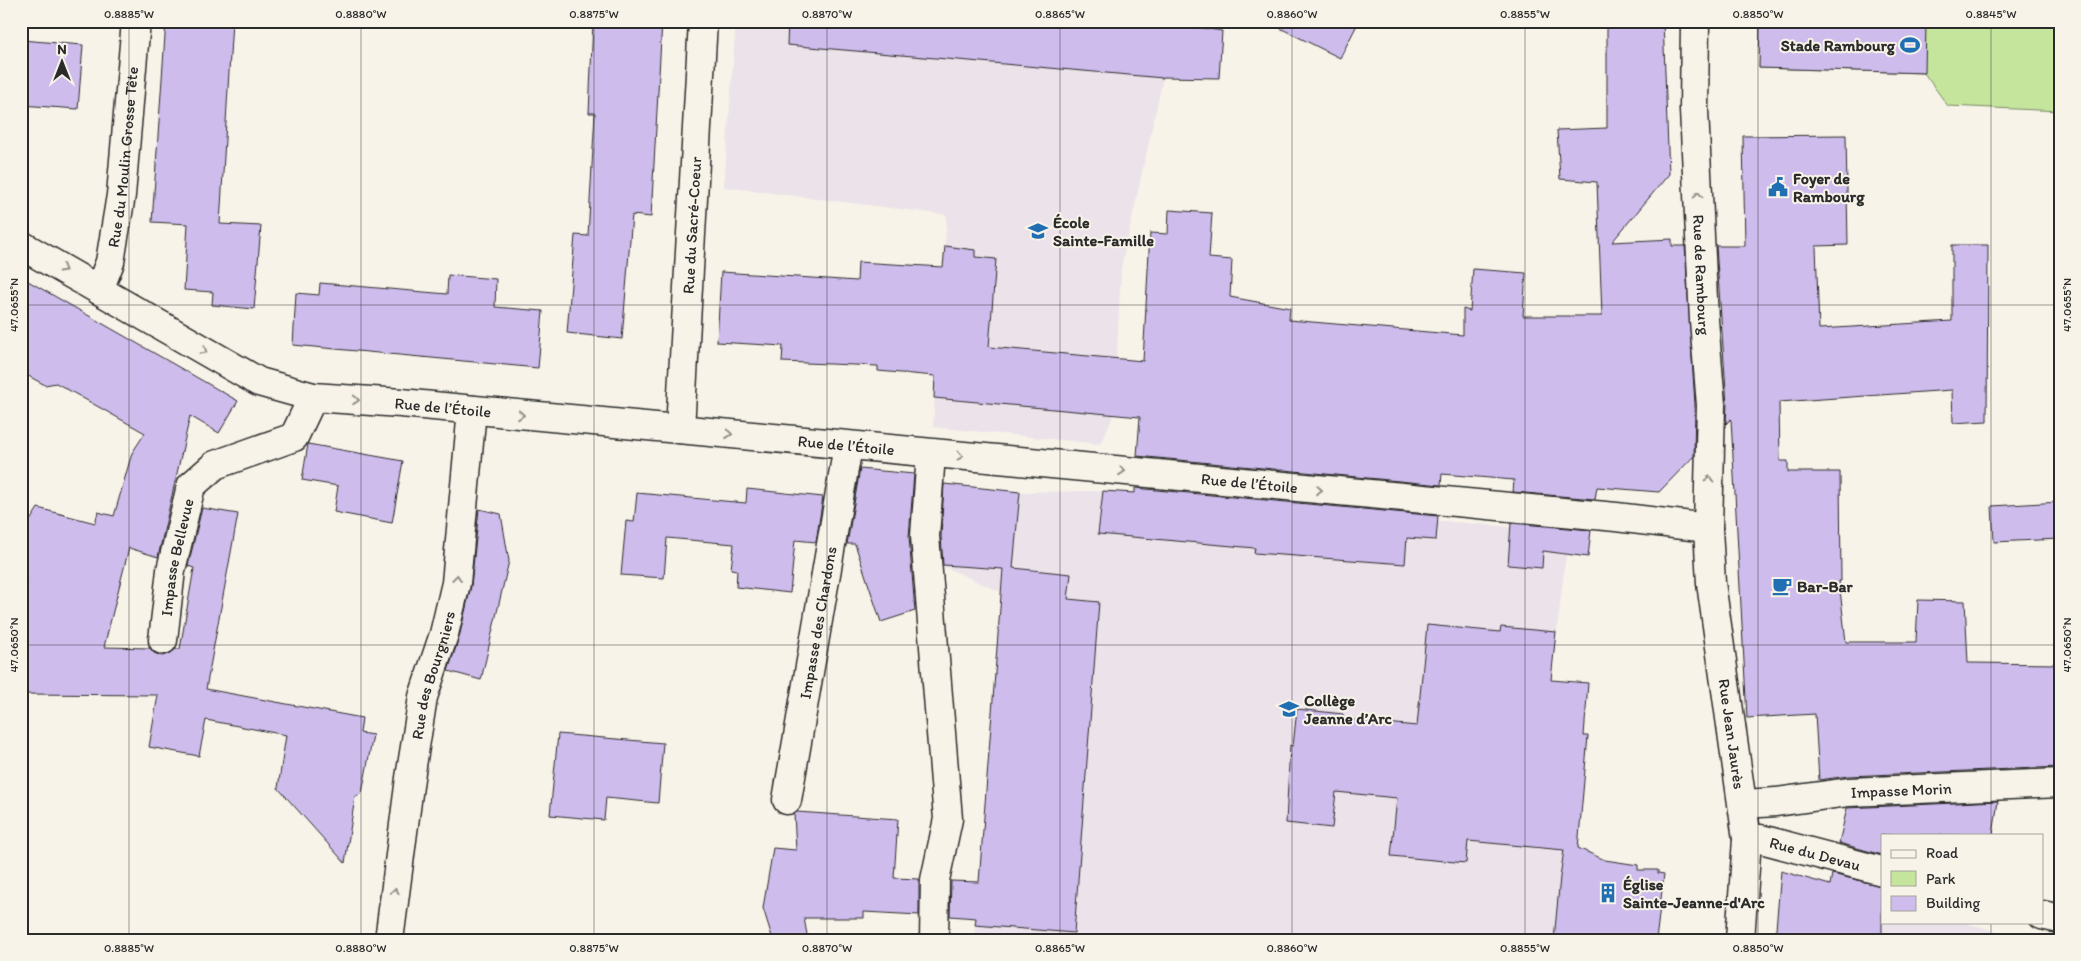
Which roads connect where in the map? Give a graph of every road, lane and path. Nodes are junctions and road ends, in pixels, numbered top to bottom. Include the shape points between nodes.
1 (136, 21) edge
2 (703, 21) edge
3 (1695, 21) edge
4 (21, 245) edge
5 (99, 290) junction
6 (313, 397) junction
7 (472, 410) junction
8 (680, 429) junction
9 (848, 446) junction
10 (931, 454) junction
11 (1708, 528) junction
12 (163, 640) dead end
13 (2060, 783) edge
14 (787, 800) dead end
15 (1744, 804) junction
16 (1747, 839) junction
17 (1881, 871) edge
18 (2044, 916) edge
19 (2060, 920) edge
20 (389, 940) edge
21 (934, 940) edge
22 (1740, 940) edge

1 - 5 street, Rue du Moulin Grosse Tête via 121,195 110,262
2 - 8 street, Rue du Sacré-Coeur
11 -> 3 street, Rue de Rambourg via 1711,405 1694,110
4 -> 5 street, Rue de l’Étoile
5 -> 6 street, Rue de l’Étoile via 259,382
6 -> 7 street, Rue de l’Étoile
6 - 12 street, Impasse Bellevue via 294,438 215,465 191,486 171,570
7 -> 8 street, Rue de l’Étoile
20 -> 7 street, Rue des Bourgniers via 423,697 444,634 456,583
8 -> 9 street, Rue de l’Étoile
9 - 10 street, Rue de l’Étoile
9 - 14 street, Impasse des Chardons
10 -> 11 street, Rue de l’Étoile
10 - 21 street via 925,536 948,819 936,880
11 - 15 street, Rue Jean Jaurès via 1711,583
13 - 15 street, Impasse Morin via 1849,792
15 - 16 street, Rue Jean Jaurès
16 - 17 street, Rue du Devau via 1761,839
16 - 22 street, Rue Jean Jaurès
18 - 19 street

